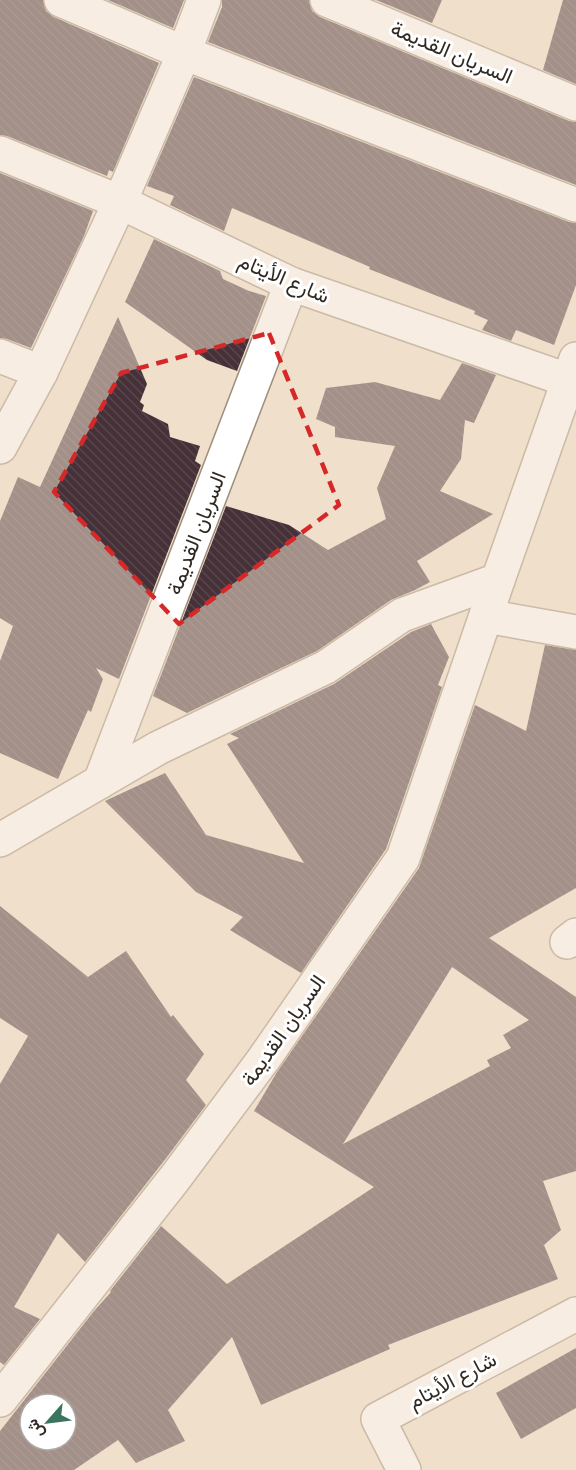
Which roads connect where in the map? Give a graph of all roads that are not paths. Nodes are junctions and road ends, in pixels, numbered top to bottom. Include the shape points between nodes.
1 (61, 0) edge
2 (204, 0) edge
3 (327, 0) edge
4 (184, 53) junction
5 (576, 104) edge
6 (0, 153) edge
7 (120, 202) junction
8 (576, 205) edge
9 (291, 285) junction
10 (0, 356) edge
11 (41, 372) junction
12 (574, 374) edge
13 (0, 447) edge
14 (498, 580) junction
15 (486, 616) junction
16 (576, 632) edge
17 (100, 782) junction
18 (0, 840) edge
19 (576, 1314) edge
20 (0, 1401) edge
21 (404, 1470) edge

1 - 4 street
2 - 4 street
3 - 5 street, السريان القديمة
4 - 7 street
4 - 8 street
6 - 7 street, شارع الأيتام
7 - 9 street, شارع الأيتام
7 - 11 street
9 - 12 street, شارع الأيتام
9 - 17 street, السريان القديمة
10 - 11 street
11 - 13 street
12 - 14 street, السريان القديمة
14 - 15 street, السريان القديمة
14 - 17 street via 402,615 326,667 158,748
15 - 16 street
15 - 20 street, السريان القديمة via 403,858 188,1160
17 - 18 street
19 - 21 street, شارع الأيتام via 378,1419

